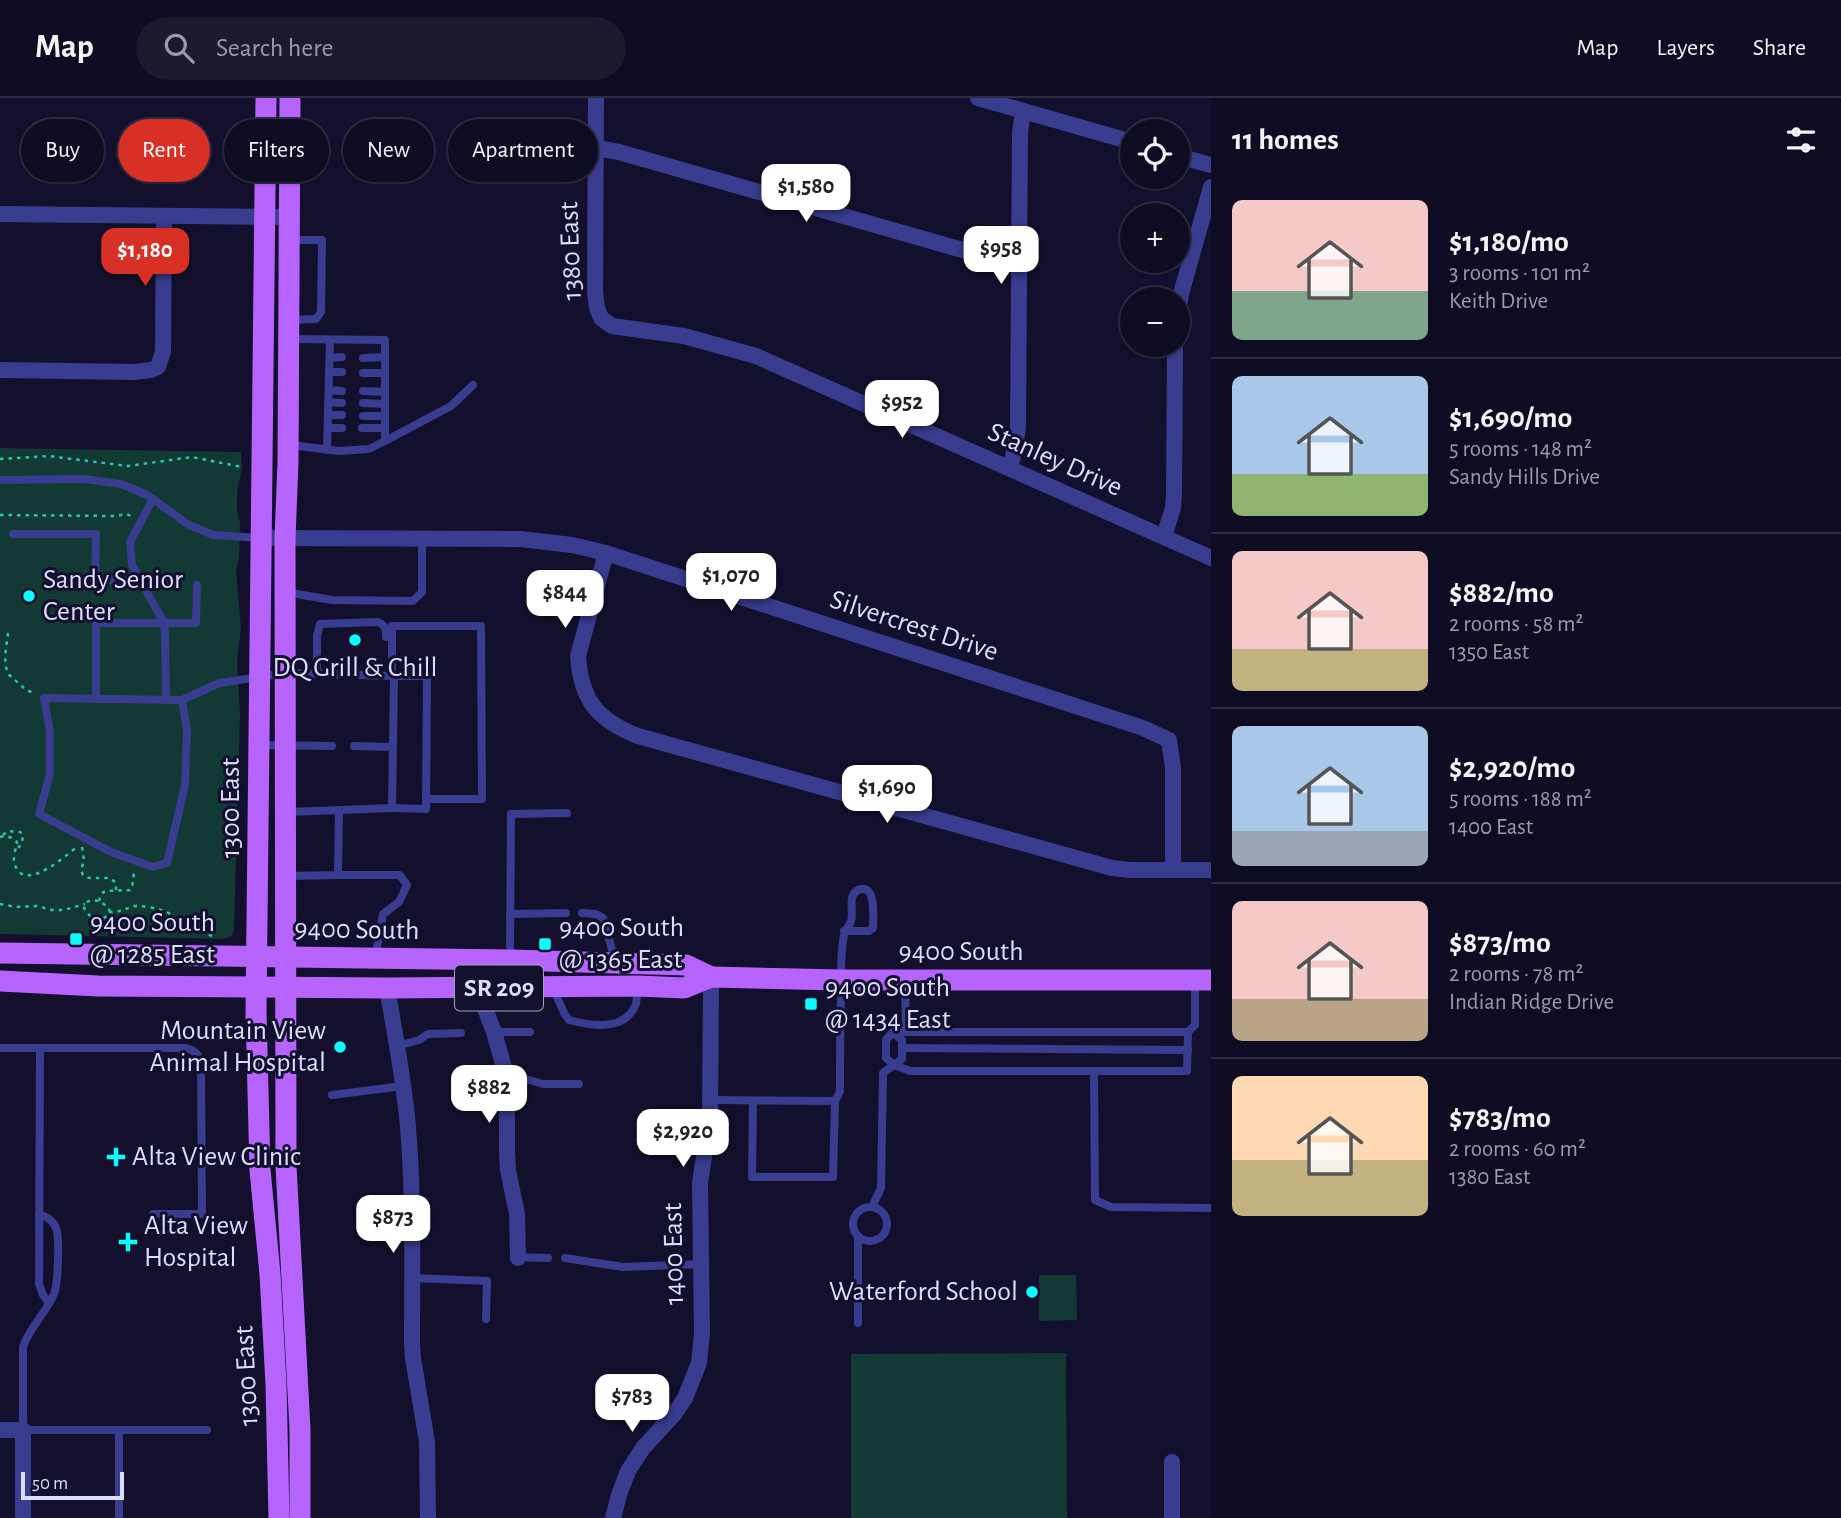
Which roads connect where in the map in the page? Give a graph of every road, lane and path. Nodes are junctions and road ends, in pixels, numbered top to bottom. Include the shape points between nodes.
1 (266, 98) edge
2 (289, 98) edge
3 (596, 98) edge
4 (978, 98) edge
5 (1023, 111) junction
6 (596, 119) edge
7 (1120, 139) edge
8 (598, 148) edge
9 (1190, 159) edge
10 (1211, 165) edge
11 (596, 182) edge
12 (1211, 187) edge
13 (0, 214) edge
14 (164, 215) junction
15 (265, 217) junction
16 (289, 217) junction
17 (288, 240) junction
18 (1019, 260) junction
19 (1183, 287) edge
20 (601, 318) joint
21 (288, 330) junction
22 (330, 340) junction
23 (1175, 357) edge
24 (330, 358) junction
25 (342, 358) dead end
26 (363, 358) dead end
27 (385, 358) junction
28 (0, 370) edge
29 (329, 372) junction
30 (342, 372) dead end
31 (363, 373) dead end
32 (385, 373) junction
33 (473, 385) dead end
34 (329, 390) junction
35 (342, 391) dead end
36 (363, 391) dead end
37 (385, 392) junction
38 (328, 402) junction
39 (342, 403) dead end
40 (363, 403) dead end
41 (385, 404) junction
42 (328, 415) junction
43 (342, 415) dead end
44 (363, 416) dead end
45 (385, 416) junction
46 (328, 428) junction
47 (342, 428) dead end
48 (362, 428) dead end
49 (385, 428) junction
50 (385, 441) junction
51 (288, 444) junction
52 (327, 450) junction
53 (0, 459) edge
54 (242, 467) dead end
55 (1010, 468) junction
56 (0, 480) edge
57 (153, 499) junction
58 (0, 515) edge
59 (140, 520) junction
60 (13, 534) dead end
61 (1164, 536) junction
62 (262, 538) junction
63 (285, 538) junction
64 (422, 538) junction
65 (606, 553) junction
66 (1211, 558) edge
67 (137, 574) junction
68 (197, 585) dead end
69 (285, 592) junction
70 (163, 622) junction
71 (8, 634) dead end
72 (7, 673) junction
73 (286, 673) junction
74 (317, 673) junction
75 (1, 675) edge
76 (391, 676) junction
77 (260, 678) junction
78 (44, 698) junction
79 (96, 699) junction
80 (166, 700) junction
81 (182, 700) junction
82 (259, 745) junction
83 (286, 746) junction
84 (332, 746) dead end
85 (354, 746) dead end
86 (393, 747) junction
87 (426, 799) junction
88 (392, 808) junction
89 (339, 810) junction
90 (286, 812) junction
91 (567, 813) dead end
92 (1, 837) edge
93 (16, 851) junction
94 (140, 862) junction
95 (1173, 870) junction
96 (1211, 870) edge
97 (338, 875) junction
98 (286, 876) junction
99 (116, 890) junction
100 (99, 901) junction
101 (0, 904) edge
102 (85, 904) junction
103 (110, 912) junction
104 (566, 913) dead end
105 (510, 914) junction
106 (582, 914) dead end
107 (844, 931) junction
108 (215, 939) dead end
109 (0, 953) edge
110 (257, 957) junction
111 (286, 957) junction
112 (375, 958) junction
113 (510, 960) junction
114 (616, 963) junction
115 (711, 977) junction
116 (841, 980) junction
117 (905, 980) junction
118 (1203, 980) edge
119 (0, 981) edge
120 (638, 986) junction
121 (257, 988) junction
122 (286, 988) junction
123 (387, 988) junction
124 (477, 988) junction
125 (553, 988) junction
126 (494, 1032) junction
127 (530, 1032) dead end
128 (893, 1032) junction
129 (906, 1032) junction
130 (1188, 1032) junction
131 (461, 1033) dead end
132 (397, 1046) junction
133 (0, 1048) edge
134 (40, 1048) junction
135 (902, 1048) junction
136 (1188, 1050) junction
137 (894, 1065) junction
138 (1094, 1071) junction
139 (507, 1078) junction
140 (579, 1084) dead end
141 (403, 1086) junction
142 (332, 1095) dead end
143 (711, 1101) junction
144 (753, 1101) junction
145 (835, 1101) junction
146 (872, 1208) junction
147 (1211, 1209) edge
148 (39, 1214) junction
149 (153, 1214) dead end
150 (858, 1236) junction
151 (518, 1258) joint
152 (548, 1258) dead end
153 (565, 1258) dead end
154 (702, 1264) junction
155 (412, 1278) junction
156 (49, 1303) junction
157 (486, 1319) dead end
158 (858, 1324) dead end
159 (0, 1430) edge
160 (23, 1430) junction
161 (119, 1430) junction
162 (206, 1430) dead end
163 (1172, 1462) dead end
164 (23, 1517) edge
165 (119, 1518) edge
166 (279, 1518) edge
167 (300, 1518) edge
168 (428, 1518) edge
169 (613, 1518) edge
170 (1172, 1518) edge

1 - 15 main road, 1300 East
2 - 16 main road, 1300 East
3 - 6 street, 1380 East
4 - 5 street
5 - 7 street
5 - 18 street
8 - 18 street via 987,257
9 - 10 street
11 - 20 street, 1380 East via 596,292
12 - 19 street
13 - 14 street
14 - 15 street
14 - 28 street via 163,352 158,367 134,372
15 - 16 street
15 - 62 main road, 1300 East
16 - 17 main road, 1300 East
17 - 21 main road, 1300 East
17 - 21 lane via 321,240 321,312 316,320
18 - 55 street via 1018,427
20 - 55 street, Stanley Drive via 612,326 684,336 756,356
21 - 22 lane
21 - 51 main road, 1300 East
22 - 24 lane
22 - 27 lane via 384,340
23 - 61 street via 1174,496
24 - 25 lane
24 - 29 lane
26 - 27 lane
27 - 32 lane
29 - 30 lane
29 - 34 lane
31 - 32 lane
32 - 37 lane
33 - 50 lane via 451,406
34 - 35 lane
34 - 38 lane
36 - 37 lane
37 - 41 lane
38 - 39 lane
38 - 42 lane
40 - 41 lane
41 - 45 lane
42 - 43 lane
42 - 46 lane
44 - 45 lane
45 - 49 lane
46 - 47 lane
46 - 52 lane
48 - 49 lane
49 - 50 lane
50 - 52 lane via 369,449
51 - 52 lane
51 - 63 main road, 1300 East
53 - 54 path via 48,456 128,466 192,457
55 - 61 street, Stanley Drive
56 - 57 lane via 84,479 121,484
57 - 59 lane
57 - 62 lane via 189,525 214,535
58 - 59 path via 127,514
59 - 67 lane via 130,542
60 - 67 lane via 96,534 95,580 122,580
61 - 66 street, Stanley Drive
62 - 63 street, Silvercrest Drive
62 - 77 main road, 1300 East
63 - 64 street, Silvercrest Drive
63 - 69 main road, 1300 East
64 - 65 street, Silvercrest Drive via 542,541
64 - 69 lane via 422,592 414,601 332,600
65 - 95 street, Silvercrest Drive via 1169,740
65 - 95 street via 578,656 579,671 591,704 618,728 1112,869
67 - 70 lane
68 - 70 lane via 196,623
69 - 73 main road, 1300 East
70 - 79 lane via 96,623
70 - 80 lane
71 - 72 path
72 - 75 path
72 - 78 path
73 - 74 lane
73 - 77 lane
73 - 83 main road, 1300 East
74 - 76 lane
74 - 76 lane via 320,624 379,622 386,629
76 - 86 lane
76 - 87 lane via 427,676
76 - 87 lane via 392,626 481,626 482,799
77 - 81 lane via 219,683
77 - 82 main road, 1300 East
78 - 79 lane
78 - 94 lane via 50,774 39,814
79 - 80 lane
80 - 81 lane
81 - 94 lane via 187,730 184,785 167,863 153,867
82 - 83 lane
82 - 110 main road, 1300 East
83 - 84 lane
83 - 90 main road, 1300 East
85 - 86 lane
86 - 88 lane
87 - 88 lane via 426,809
88 - 89 lane
89 - 90 lane
89 - 97 lane
90 - 98 main road, 1300 East
91 - 105 lane via 511,814
92 - 93 path via 17,842
92 - 93 path via 8,831 20,832 23,840
93 - 99 path via 16,867 35,875 82,843 83,876 110,878
94 - 99 path via 132,888
95 - 96 street
97 - 98 lane
97 - 112 lane via 400,875 407,885 399,902 383,914
98 - 111 main road, 1300 East
99 - 100 path via 103,892
100 - 102 path
100 - 103 path
101 - 102 path via 64,910
102 - 103 path via 85,911 94,918 102,919
103 - 108 path via 134,905 167,911 180,928 203,930
104 - 105 lane
105 - 113 lane
106 - 114 lane via 603,919
107 - 107 lane via 869,932 873,928 869,892 854,894 851,921
107 - 116 lane
109 - 110 main road, 9400 South / SR 209
110 - 111 main road, 9400 South / SR 209
110 - 121 main road, 1300 East
111 - 112 main road, 9400 South / SR 209
111 - 122 main road, 1300 East
112 - 113 main road, 9400 South / SR 209
113 - 114 main road, 9400 South / SR 209
114 - 115 main road, 9400 South / SR 209 via 686,965
115 - 116 main road, 9400 South / SR 209
115 - 120 main road, 9400 South / SR 209 via 684,988
115 - 143 street, 1400 East
116 - 117 main road, 9400 South / SR 209
116 - 145 lane via 840,1091
117 - 118 main road, 9400 South / SR 209
117 - 129 lane
118 - 130 lane via 1195,1025
119 - 121 main road, 9400 South / SR 209
120 - 125 main road, 9400 South / SR 209
120 - 125 lane via 636,1004 623,1022 601,1026 569,1020
121 - 122 main road, 9400 South / SR 209
121 - 166 main road, 1300 East via 260,1170 270,1274
122 - 123 main road, 9400 South / SR 209
122 - 167 main road, 1300 East via 286,1167 300,1429
123 - 124 main road, 9400 South / SR 209
123 - 132 street
124 - 125 main road, 9400 South / SR 209
124 - 126 street
126 - 127 lane
126 - 139 street
128 - 129 lane
128 - 135 lane via 902,1040
128 - 137 lane via 886,1040 886,1058
129 - 130 lane
130 - 136 lane
131 - 132 lane via 428,1034
132 - 141 street
133 - 134 lane
134 - 148 lane
134 - 149 lane via 185,1048 197,1054 201,1066 202,1214
135 - 136 lane
135 - 137 lane via 902,1059
136 - 138 lane via 1187,1071
137 - 138 lane via 910,1071
137 - 146 lane via 883,1073 881,1188
138 - 147 lane via 1095,1200 1111,1207
139 - 140 lane
139 - 151 street via 508,1160
141 - 142 lane
141 - 155 street via 411,1168
143 - 144 lane
143 - 154 street, 1400 East via 699,1183
144 - 145 lane
144 - 145 lane via 752,1177 833,1177
146 - 150 lane via 862,1209 855,1217 853,1227
146 - 150 lane via 882,1213 886,1230 873,1240
148 - 156 lane via 39,1284
148 - 156 lane via 50,1219 57,1233 57,1284
150 - 158 lane
151 - 152 lane
153 - 154 lane via 623,1267
154 - 169 street, 1400 East via 699,1363 685,1398 628,1471
155 - 157 lane via 487,1281
155 - 168 street via 413,1358 427,1442
156 - 160 lane via 23,1347
159 - 160 street
160 - 161 lane
160 - 164 street
161 - 162 lane
161 - 165 lane
163 - 170 street

